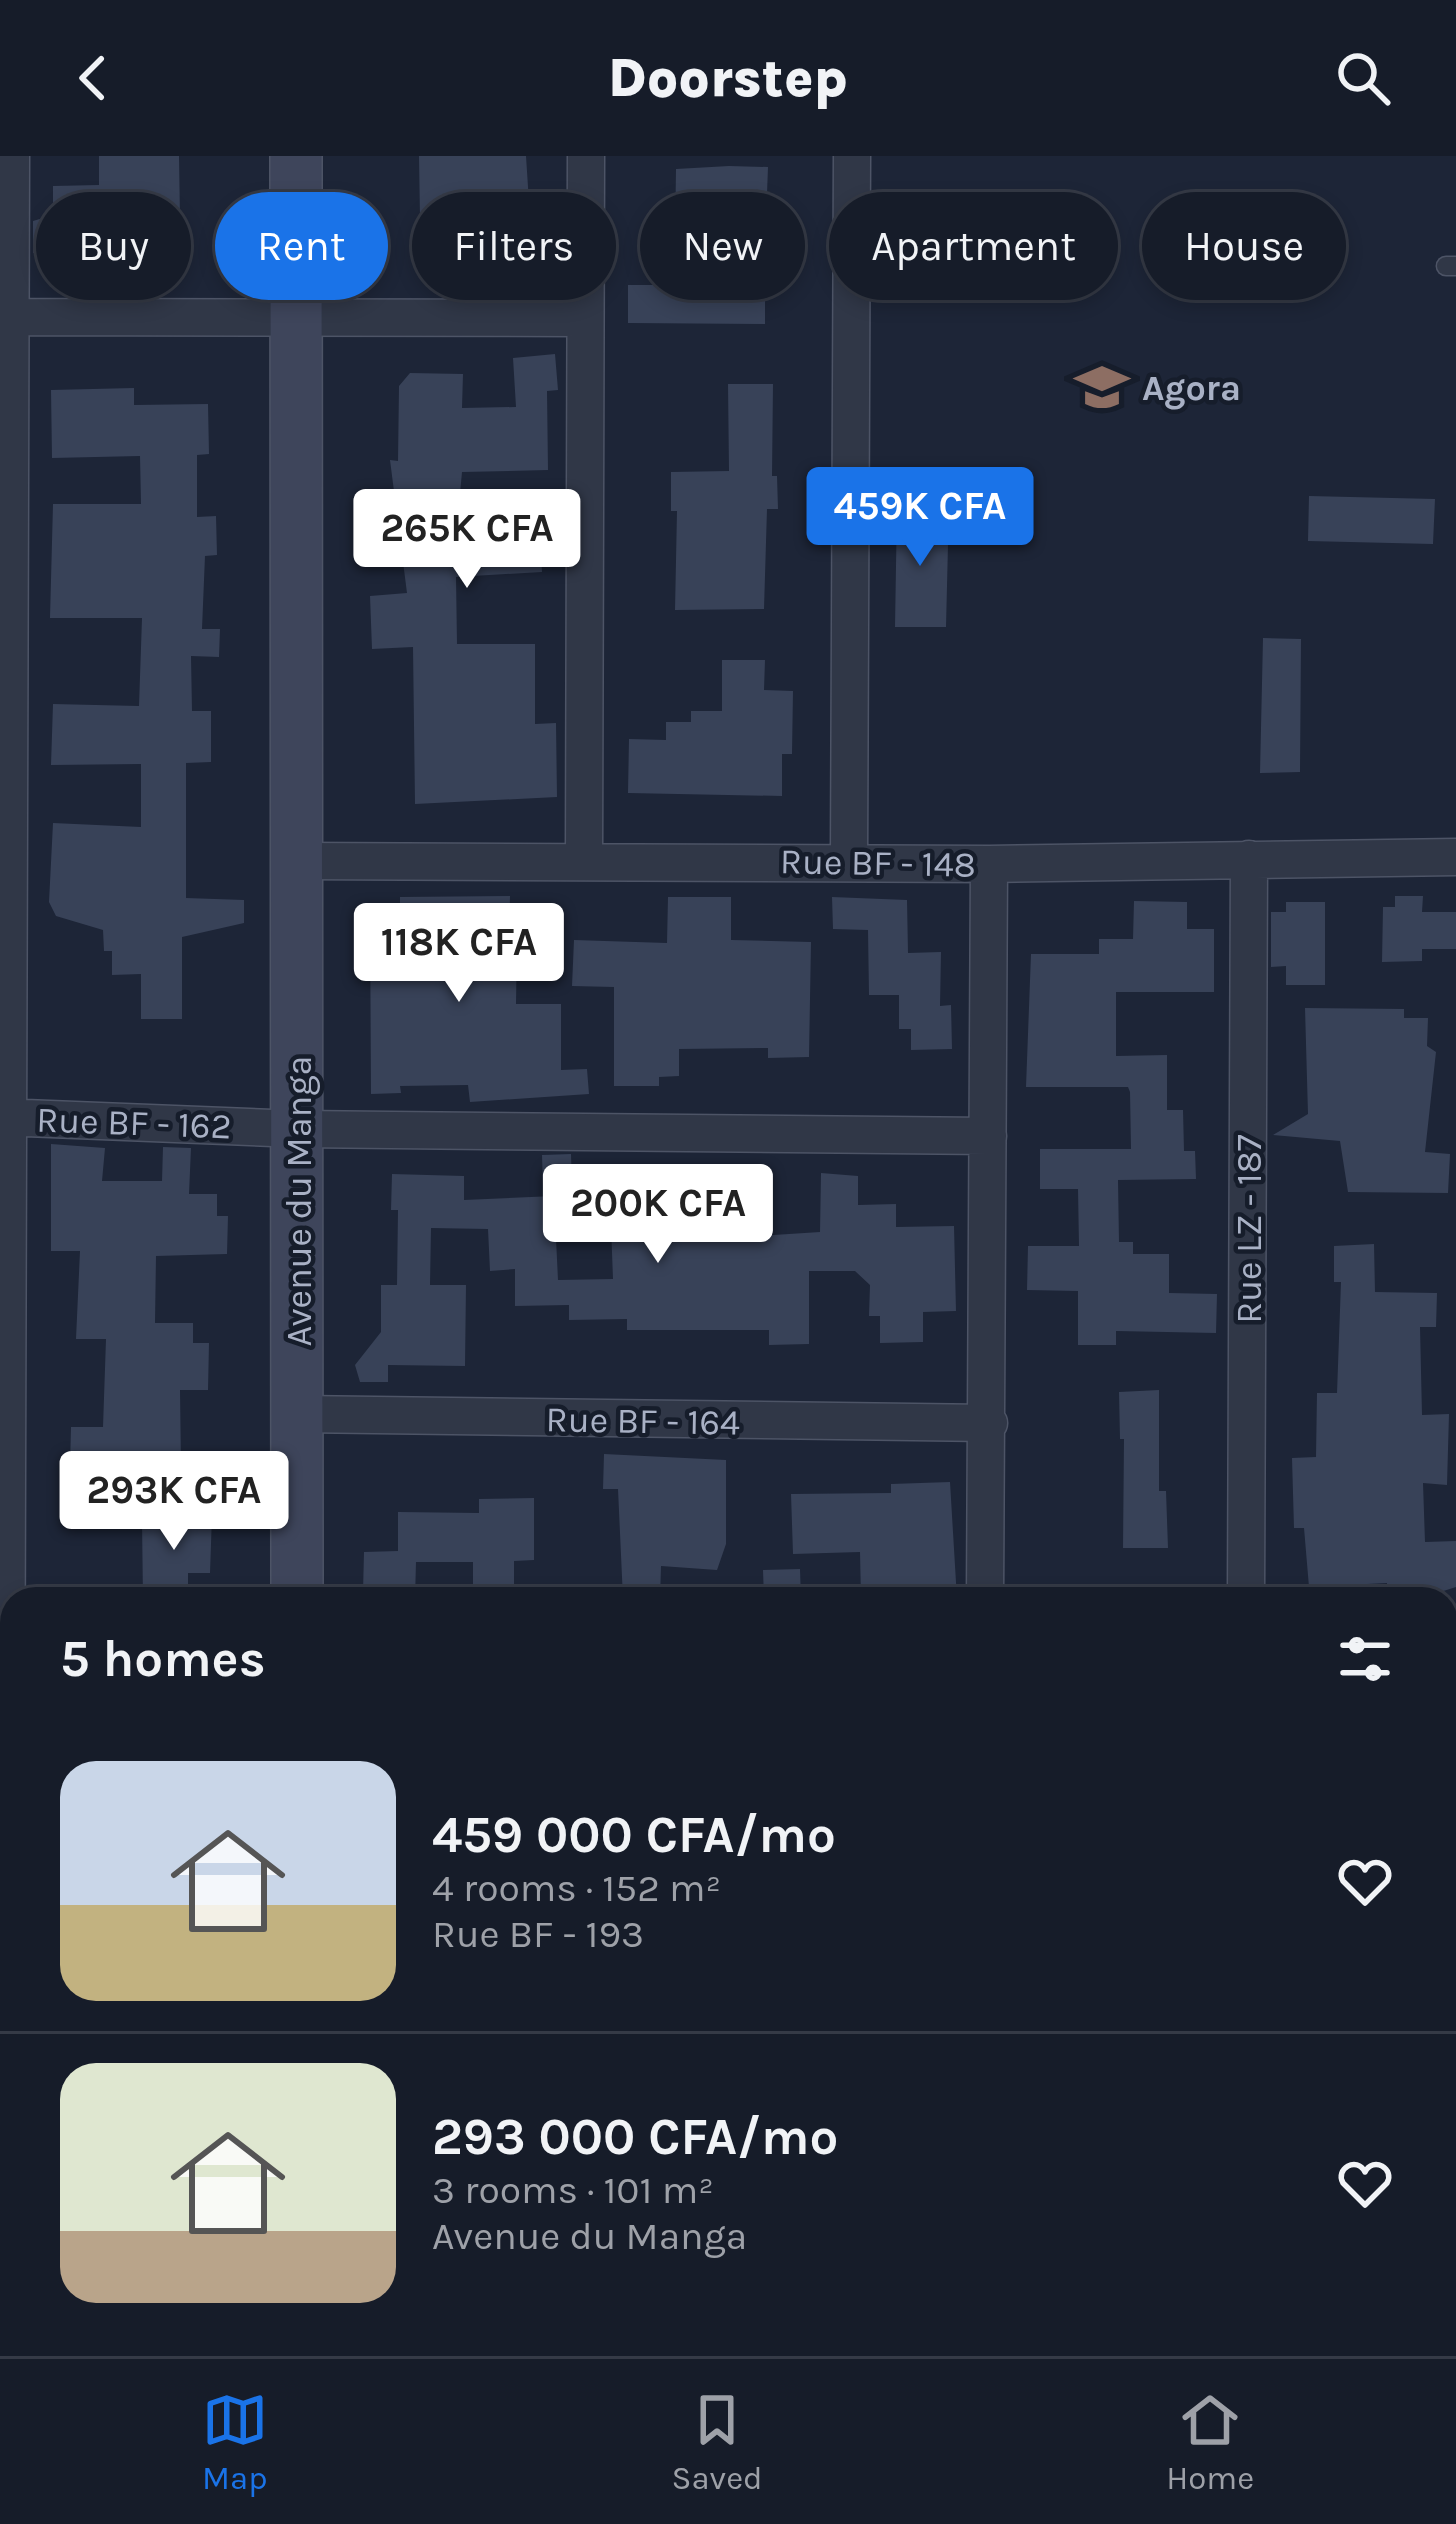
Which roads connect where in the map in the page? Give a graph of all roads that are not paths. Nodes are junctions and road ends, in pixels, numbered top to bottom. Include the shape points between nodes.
1 (11, 156) edge
2 (296, 156) edge
3 (586, 156) edge
4 (852, 156) edge
5 (6, 317) edge
6 (295, 318) junction
7 (584, 318) junction
8 (1456, 857) edge
9 (1249, 859) junction
10 (584, 860) junction
11 (849, 860) junction
12 (299, 861) junction
13 (989, 864) junction
14 (5, 1117) edge
15 (298, 1129) junction
16 (988, 1136) junction
17 (298, 1414) junction
18 (989, 1423) junction
19 (4, 1429) edge
20 (5, 1587) edge
21 (297, 1587) edge
22 (986, 1587) edge
23 (1246, 1587) edge

1 - 5 street
2 - 6 street, Avenue du Manga
3 - 7 street
4 - 11 street
5 - 6 street
5 - 14 street
6 - 7 street
6 - 12 street, Avenue du Manga
7 - 10 street
8 - 9 street, Rue BF - 148
9 - 13 street, Rue BF - 148
9 - 23 street, Rue LZ - 187
10 - 11 street, Rue BF - 148
10 - 12 street, Rue BF - 148
11 - 13 street, Rue BF - 148
12 - 15 street, Avenue du Manga
13 - 16 street
14 - 15 street, Rue BF - 162
14 - 19 street
15 - 16 street, Rue BF - 162
15 - 17 street, Avenue du Manga
16 - 18 street
17 - 18 street, Rue BF - 164
17 - 21 street, Avenue du Manga
18 - 22 street
19 - 20 street

